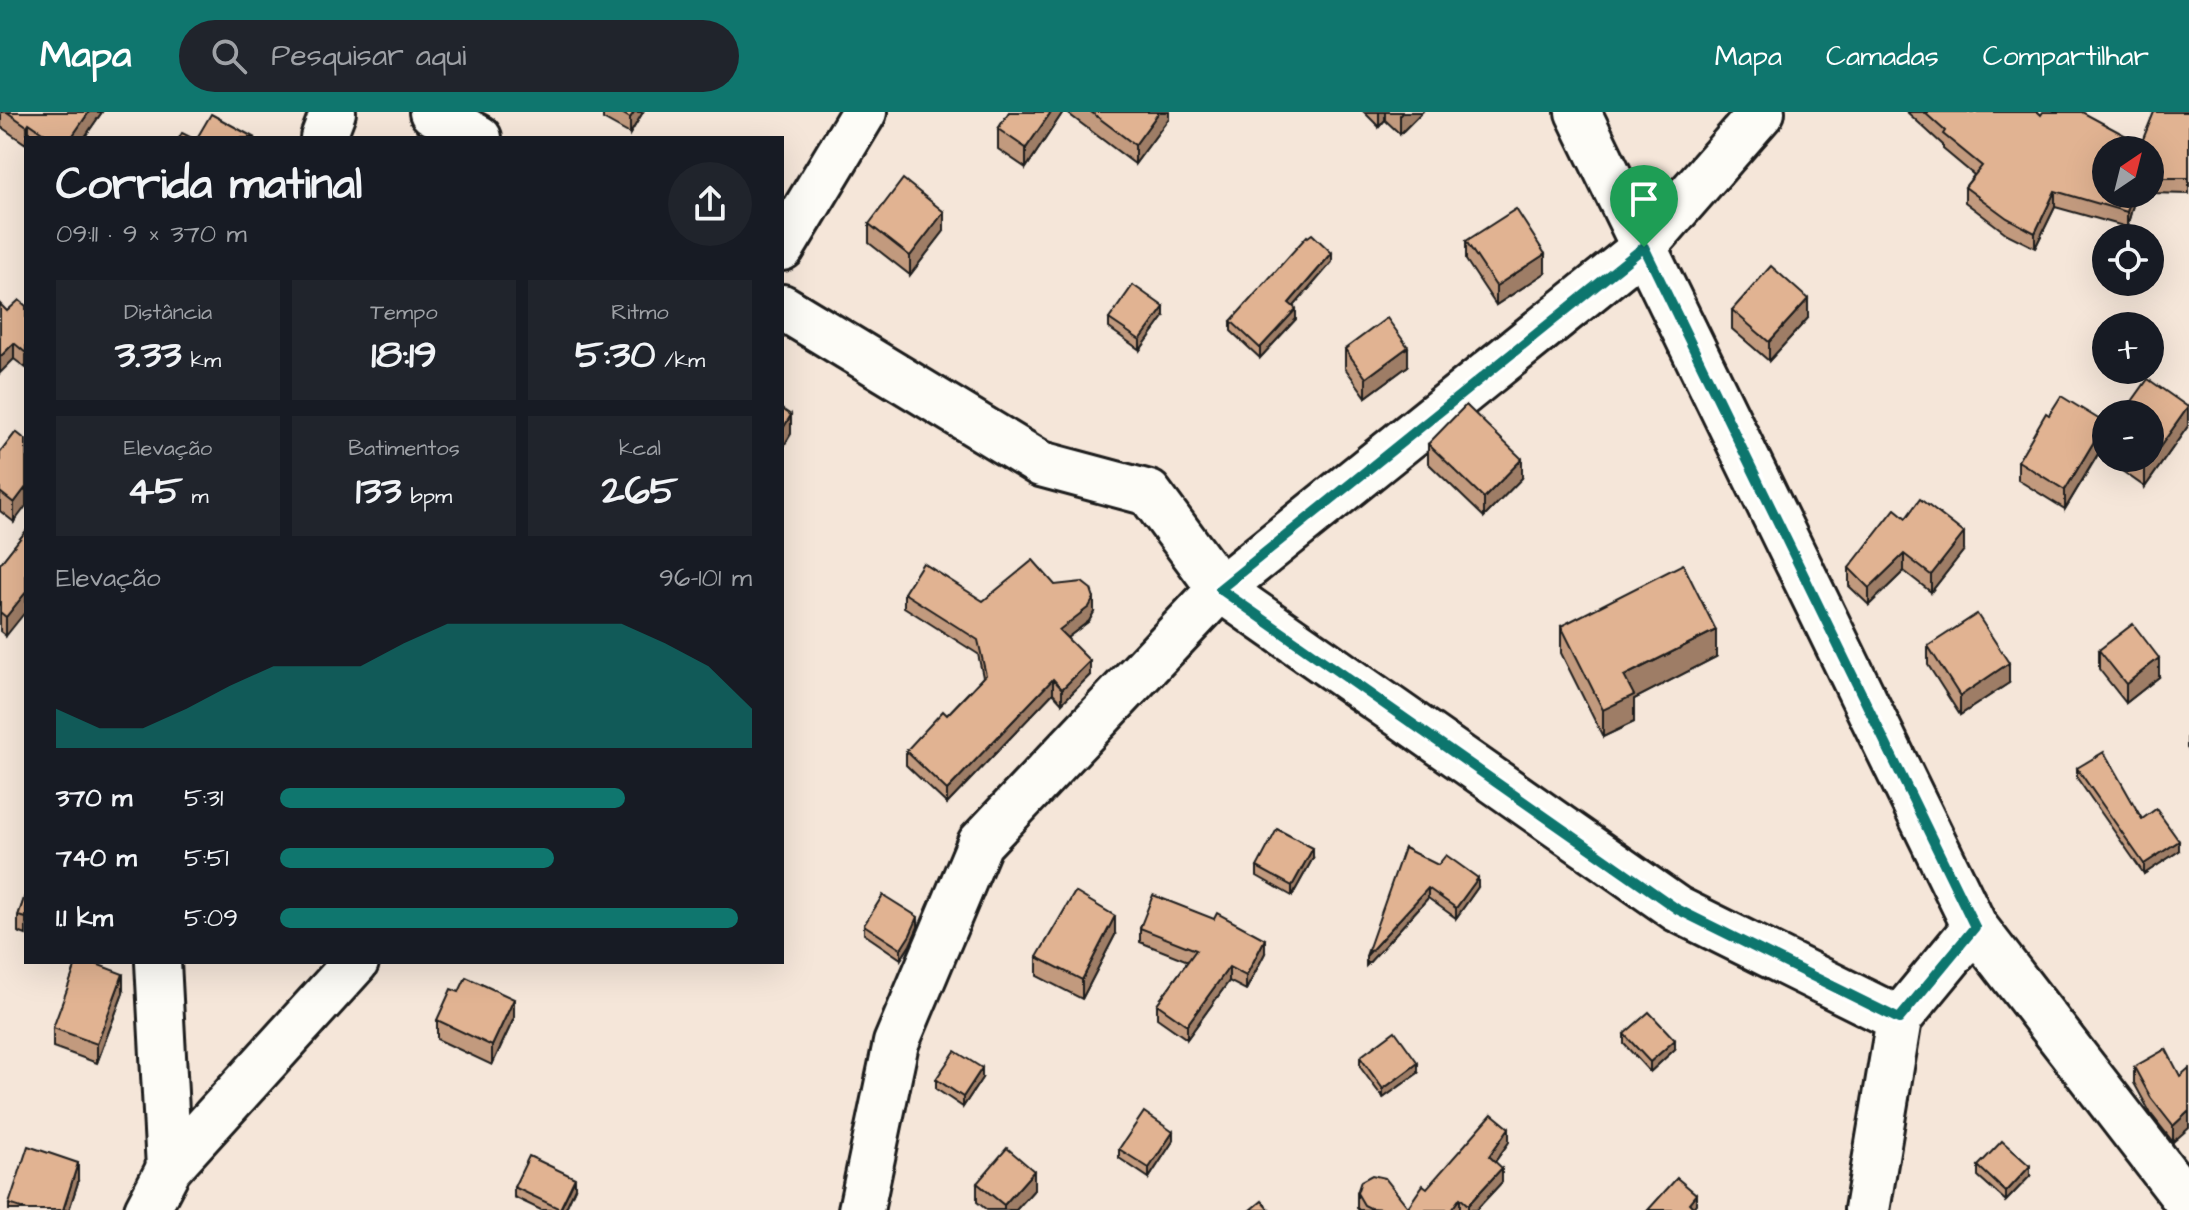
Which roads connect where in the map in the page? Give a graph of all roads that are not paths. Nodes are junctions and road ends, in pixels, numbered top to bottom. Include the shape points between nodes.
1 (333, 112) edge
2 (432, 112) edge
3 (864, 112) edge
4 (1578, 112) edge
5 (1762, 112) edge
6 (324, 136) edge
7 (475, 136) edge
8 (784, 245) edge
9 (1644, 247) junction
10 (784, 308) edge
11 (1220, 589) junction
12 (1975, 927) junction
13 (158, 964) edge
14 (354, 964) edge
15 (1899, 1019) junction
16 (169, 1168) junction
17 (2189, 1204) edge
18 (147, 1210) edge
19 (861, 1210) edge
20 (1867, 1210) edge

1 - 6 street
2 - 7 street
3 - 8 street
4 - 9 street
5 - 9 street
9 - 11 street
9 - 12 street
10 - 11 street via 1041,464 1149,493
11 - 15 street via 1677,909
11 - 19 street via 980,843 896,1043
12 - 15 street
12 - 17 street
13 - 16 street
14 - 16 street
15 - 20 street
16 - 18 street

